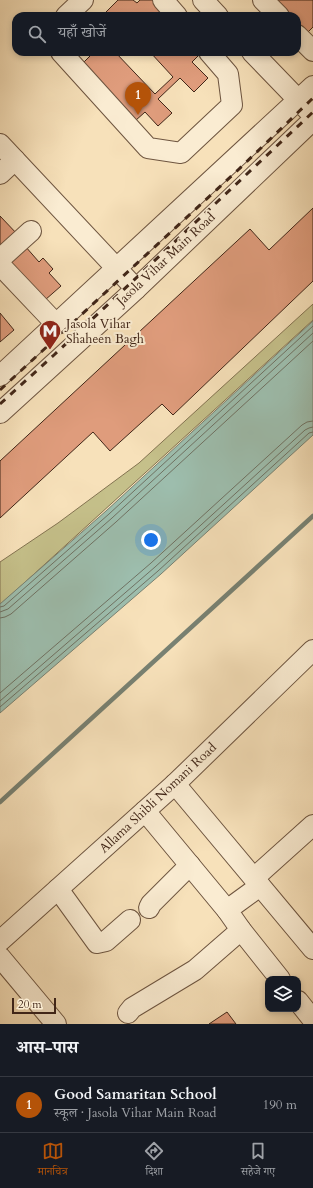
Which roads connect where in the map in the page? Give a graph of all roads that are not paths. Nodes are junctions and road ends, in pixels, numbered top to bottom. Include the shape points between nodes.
1 (83, 0) edge
2 (163, 0) edge
3 (203, 0) edge
4 (263, 0) edge
5 (70, 12) edge
6 (174, 12) edge
7 (214, 12) edge
8 (275, 12) edge
9 (65, 56) edge
10 (212, 56) edge
11 (256, 56) edge
12 (313, 86) edge
13 (298, 100) junction
14 (313, 115) edge
15 (313, 120) edge
16 (0, 144) edge
17 (15, 160) junction
18 (0, 174) edge
19 (31, 231) dead end
20 (0, 259) edge
21 (0, 265) edge
22 (116, 268) junction
23 (136, 288) junction
24 (56, 324) junction
25 (3, 373) edge
26 (25, 390) junction
27 (0, 413) edge
28 (313, 650) edge
29 (175, 784) junction
30 (145, 811) junction
31 (313, 824) edge
32 (190, 865) junction
33 (257, 882) junction
34 (58, 889) junction
35 (149, 908) dead end
36 (227, 910) junction
37 (130, 920) dead end
38 (240, 930) junction
39 (0, 941) edge
40 (313, 949) edge
41 (0, 957) edge
42 (278, 976) edge
43 (301, 1006) edge
44 (128, 1013) dead end
45 (310, 1020) edge
46 (56, 1024) edge

1 - 5 street
2 - 6 street
3 - 7 street
4 - 8 street
9 - 10 street via 148,148 181,153 232,105 228,74
11 - 13 street
12 - 13 street, Jasola Vihar Main Road
13 - 14 street
13 - 22 street, Jasola Vihar Main Road
15 - 23 street, Jasola Vihar Main Road
16 - 17 street
17 - 18 street
17 - 22 street
19 - 20 street
21 - 24 street
22 - 23 street
22 - 24 street, Jasola Vihar Main Road
23 - 26 street, Jasola Vihar Main Road
24 - 25 street, Jasola Vihar Main Road
25 - 26 street
26 - 27 street, Jasola Vihar Main Road
28 - 29 street, Allama Shibli Nomani Road
29 - 30 street, Allama Shibli Nomani Road
29 - 33 street
30 - 32 street
30 - 34 street, Allama Shibli Nomani Road
31 - 33 street
32 - 35 street
32 - 36 street
33 - 36 street
33 - 40 street
34 - 37 street via 97,943 106,941
34 - 39 street, Allama Shibli Nomani Road
36 - 38 street
38 - 42 street
38 - 44 street via 195,970 132,1008
41 - 46 street
43 - 45 street

